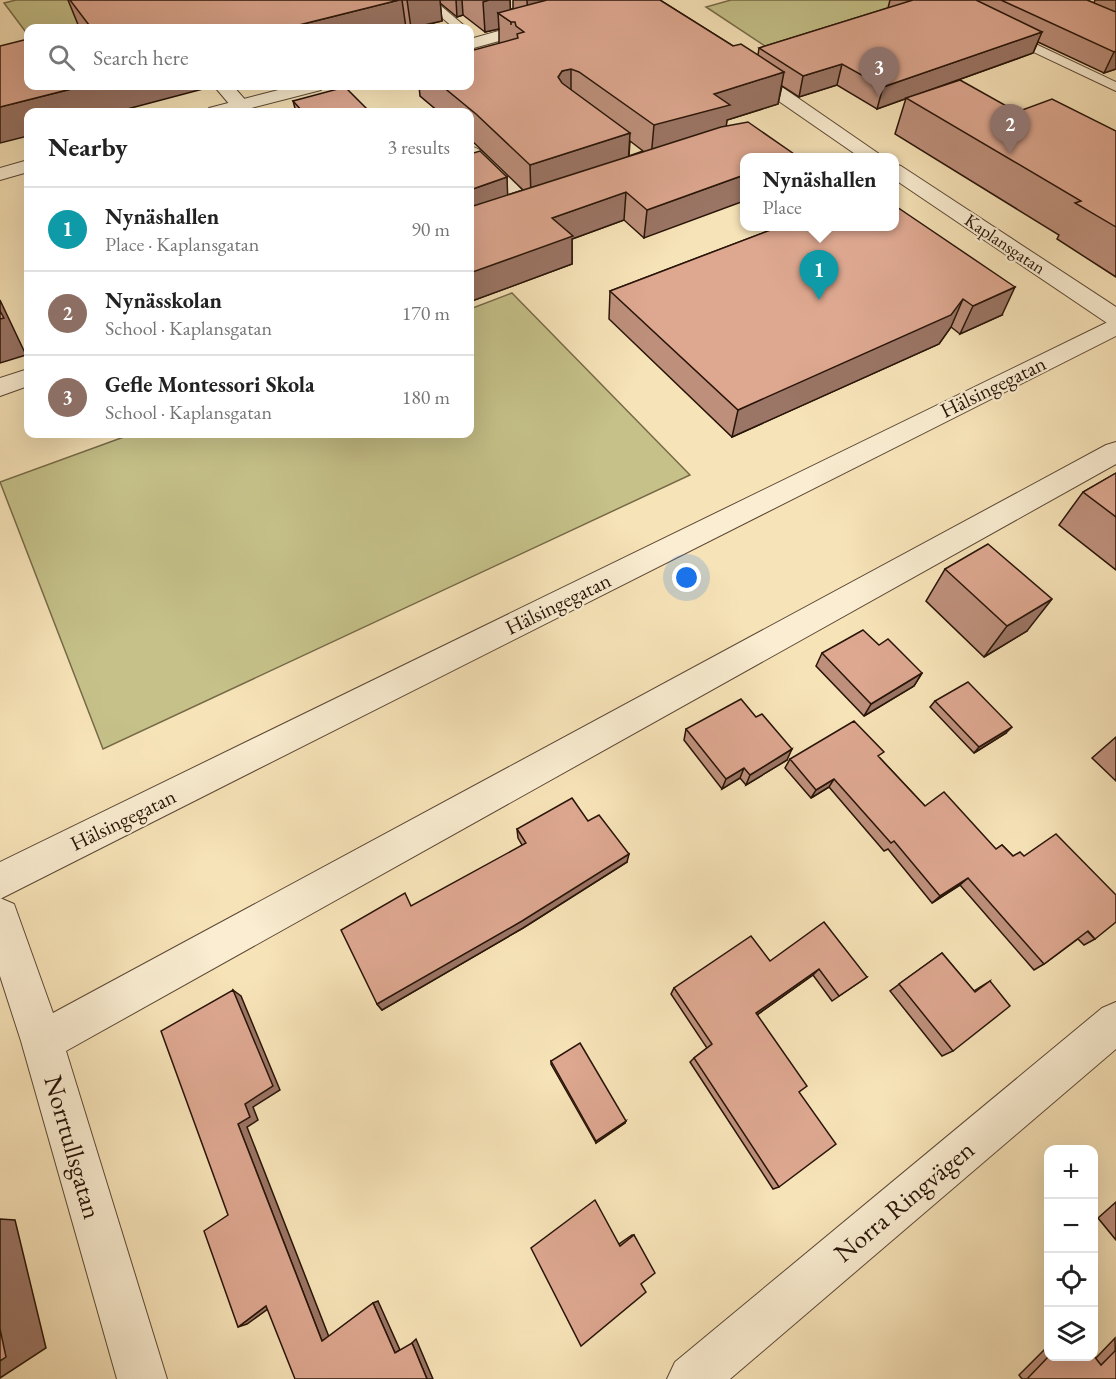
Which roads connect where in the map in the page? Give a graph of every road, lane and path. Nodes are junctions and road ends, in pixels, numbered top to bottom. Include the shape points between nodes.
1 (427, 0) edge
2 (629, 0) edge
3 (456, 24) edge
4 (999, 30) edge
5 (474, 39) edge
6 (732, 61) edge
7 (1116, 87) edge
8 (226, 90) edge
9 (302, 90) edge
10 (242, 108) edge
11 (246, 108) edge
12 (868, 153) edge
13 (474, 156) edge
14 (24, 169) edge
15 (899, 173) edge
16 (0, 174) edge
17 (547, 200) edge
18 (525, 208) junction
19 (502, 215) edge
20 (1116, 318) edge
21 (1116, 326) edge
22 (24, 378) edge
23 (0, 387) edge
24 (1110, 464) edge
25 (0, 881) edge
26 (0, 917) edge
27 (1116, 1022) edge
28 (42, 1041) junction
29 (142, 1379) edge
30 (692, 1379) edge

1 - 3 lane
2 - 5 street via 519,23
4 - 7 lane
6 - 12 street
8 - 10 street
9 - 11 street
13 - 18 street
14 - 16 street
15 - 20 street, Kaplansgatan
17 - 18 street
18 - 19 street
21 - 25 street, Hälsingegatan
22 - 23 street
24 - 28 street
26 - 28 street, Norrtullsgatan
27 - 30 street, Norra Ringvägen
28 - 29 street, Norrtullsgatan

